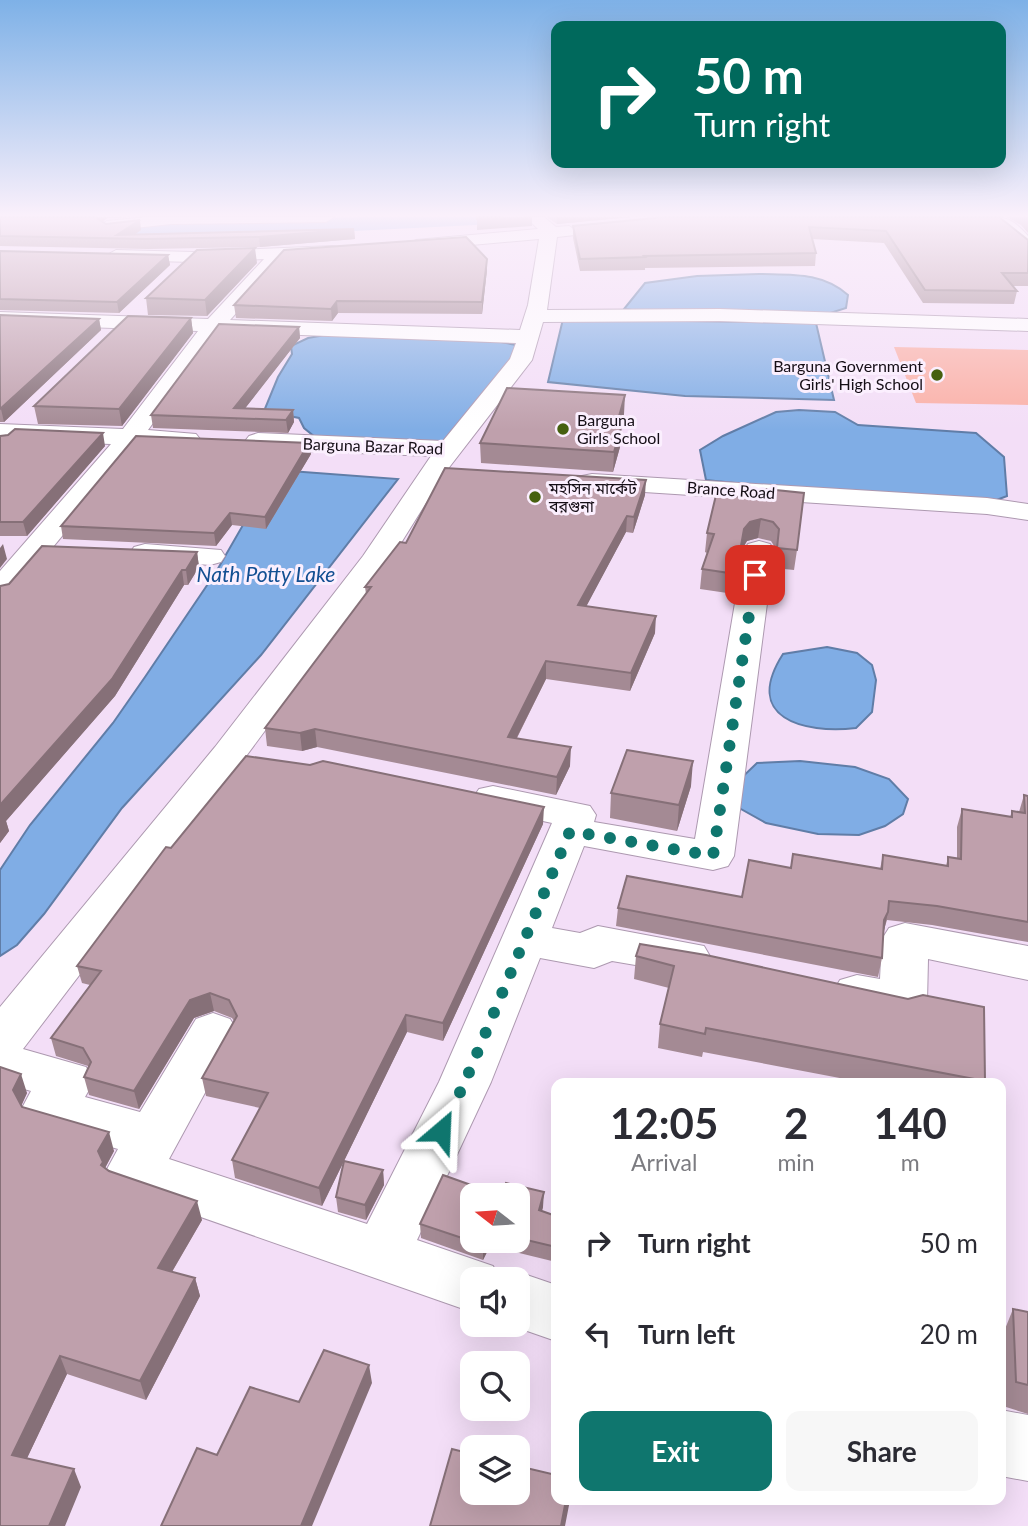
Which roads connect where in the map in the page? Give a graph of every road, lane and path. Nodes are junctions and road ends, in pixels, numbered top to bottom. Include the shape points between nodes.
1 (248, 288) edge
2 (536, 288) edge
3 (145, 304) dead end
4 (0, 318) edge
5 (126, 323) junction
6 (214, 325) junction
7 (1028, 325) edge
8 (531, 327) junction
9 (107, 341) edge
10 (30, 414) dead end
11 (4, 435) edge
12 (131, 436) junction
13 (449, 464) junction
14 (573, 480) edge
15 (1028, 512) edge
16 (0, 547) edge
17 (36, 548) junction
18 (76, 550) edge
19 (759, 550) dead end
20 (117, 552) edge
21 (211, 555) dead end
22 (0, 591) edge
23 (228, 755) junction
24 (276, 762) edge
25 (455, 790) edge
26 (570, 831) junction
27 (525, 939) junction
28 (1028, 963) edge
29 (731, 966) edge
30 (823, 985) edge
31 (212, 1032) dead end
32 (0, 1042) edge
33 (0, 1062) edge
34 (153, 1137) junction
35 (381, 1254) junction
36 (460, 1281) edge
37 (530, 1304) edge
38 (551, 1311) edge
39 (1006, 1444) edge
40 (1028, 1448) edge

1 - 6 street
2 - 8 street
3 - 5 street
4 - 5 street
5 - 6 street
5 - 9 street
6 - 8 street
6 - 12 street
7 - 8 street via 576,314
8 - 13 street via 521,360
10 - 11 street
11 - 12 street, Barguna Bazar Road
12 - 13 street, Barguna Bazar Road via 221,440
12 - 17 street
13 - 23 street
14 - 15 street, Brance Road
16 - 17 street
17 - 18 street
17 - 22 street
19 - 26 street via 713,856
20 - 21 street
23 - 24 street
23 - 32 street
25 - 26 street via 576,815
26 - 27 street
27 - 29 street via 594,952 598,942
27 - 35 street via 465,1082
28 - 30 street via 905,939 902,1002
31 - 34 street
33 - 34 street via 68,1081 48,1108
34 - 35 street via 134,1171
35 - 36 street
37 - 38 street
39 - 40 street

